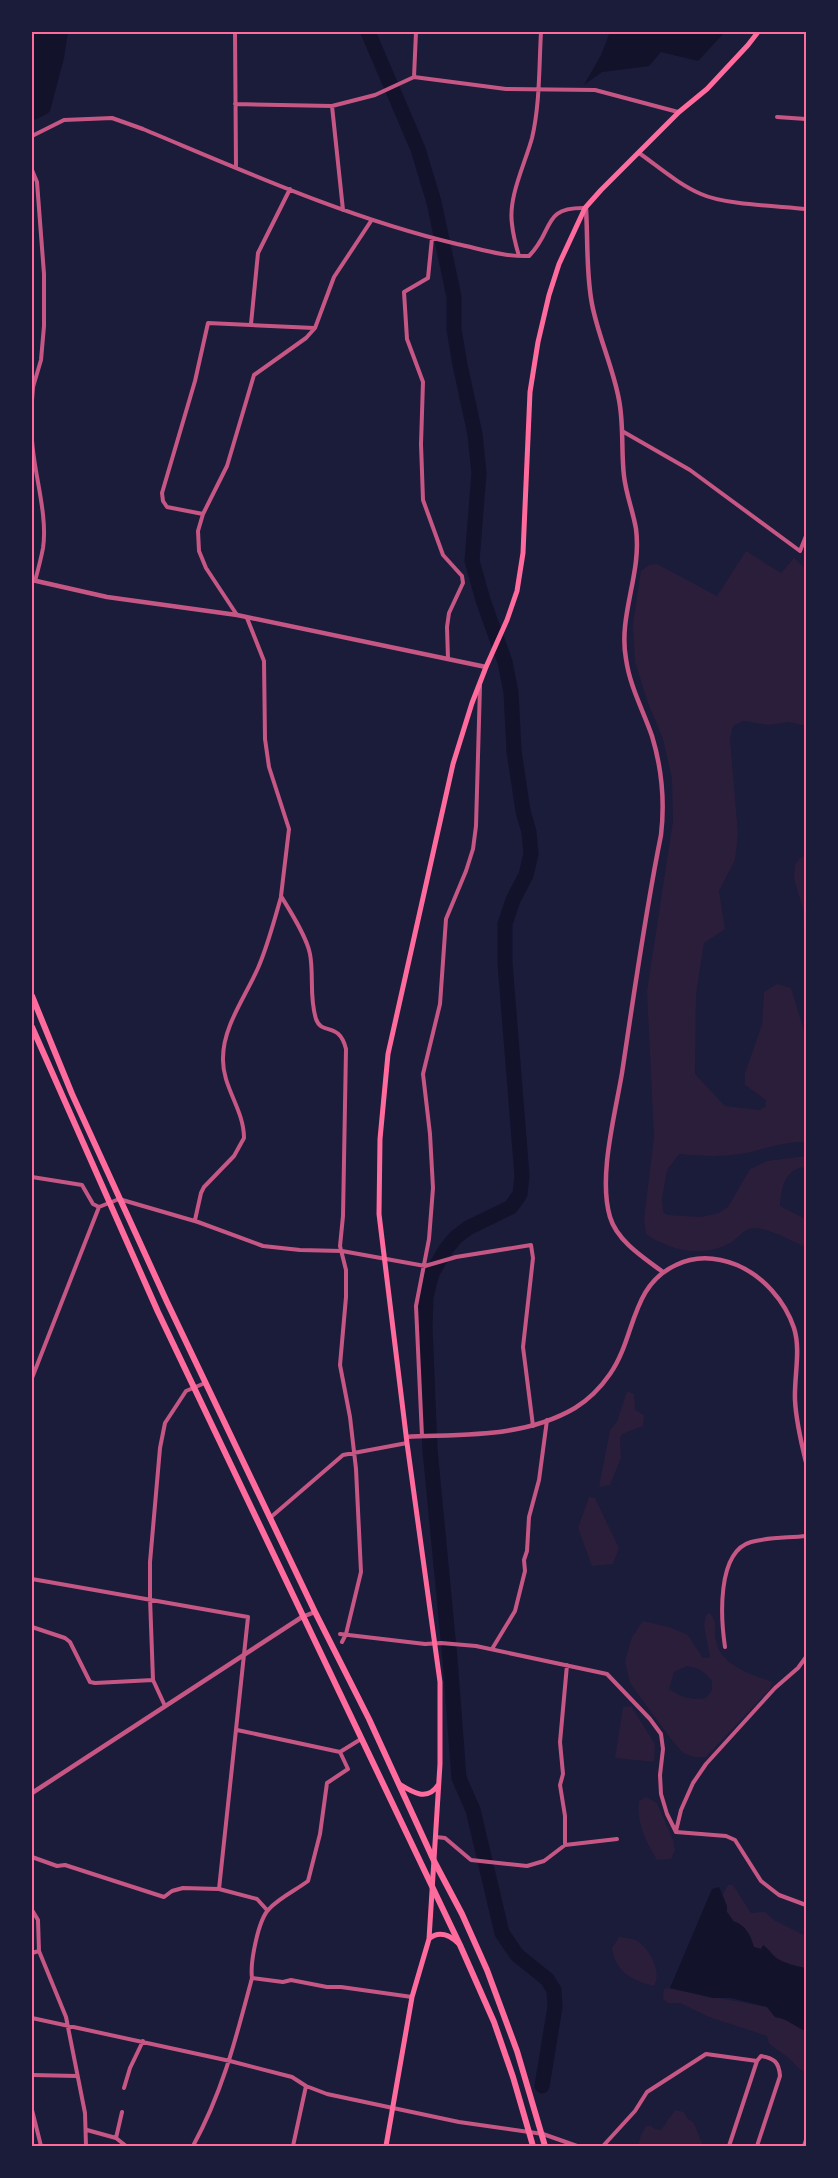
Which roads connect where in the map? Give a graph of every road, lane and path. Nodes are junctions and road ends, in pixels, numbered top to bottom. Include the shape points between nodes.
1 (235, 32) edge
2 (416, 32) edge
3 (541, 32) edge
4 (758, 32) edge
5 (414, 77) junction
6 (538, 90) junction
7 (235, 104) junction
8 (332, 106) junction
9 (679, 112) junction
10 (777, 117) dead end
11 (807, 119) edge
12 (32, 136) edge
13 (639, 153) junction
14 (236, 168) junction
15 (32, 170) edge
16 (290, 189) junction
17 (585, 208) junction
18 (807, 208) edge
19 (342, 210) junction
20 (371, 221) junction
21 (434, 238) junction
22 (519, 256) junction
23 (250, 324) junction
24 (315, 328) junction
25 (32, 400) edge
26 (622, 431) junction
27 (32, 440) edge
28 (203, 514) junction
29 (807, 536) edge
30 (33, 580) edge
31 (237, 615) junction
32 (247, 618) junction
33 (448, 659) junction
34 (486, 667) junction
35 (480, 682) junction
36 (281, 896) junction
37 (32, 996) edge
38 (32, 1027) edge
39 (32, 1177) edge
40 (119, 1199) junction
41 (108, 1203) junction
42 (99, 1207) junction
43 (195, 1221) junction
44 (342, 1251) junction
45 (384, 1260) junction
46 (425, 1266) junction
47 (663, 1272) junction
48 (32, 1378) edge
49 (205, 1383) junction
50 (194, 1388) junction
51 (547, 1420) junction
52 (533, 1426) junction
53 (424, 1436) junction
54 (407, 1440) junction
55 (354, 1452) junction
56 (807, 1462) edge
57 (271, 1517) junction
58 (807, 1536) edge
59 (32, 1579) edge
60 (150, 1598) junction
61 (315, 1612) junction
62 (303, 1617) junction
63 (32, 1627) edge
64 (340, 1634) dead end
65 (346, 1634) junction
66 (342, 1642) dead end
67 (433, 1644) junction
68 (725, 1647) dead end
69 (492, 1649) junction
70 (244, 1656) junction
71 (807, 1657) edge
72 (567, 1665) junction
73 (153, 1680) junction
74 (165, 1706) junction
75 (237, 1730) junction
76 (362, 1739) junction
77 (340, 1752) junction
78 (439, 1782) junction
79 (399, 1784) junction
80 (32, 1793) edge
81 (676, 1832) junction
82 (436, 1837) junction
83 (617, 1839) dead end
84 (565, 1845) junction
85 (32, 1857) edge
86 (434, 1861) junction
87 (219, 1889) junction
88 (433, 1889) junction
89 (807, 1905) edge
90 (32, 1910) edge
91 (267, 1910) junction
92 (429, 1939) junction
93 (460, 1945) junction
94 (39, 1951) junction
95 (32, 1953) edge
96 (252, 1978) junction
97 (412, 1997) junction
98 (32, 2018) edge
99 (67, 2025) junction
100 (143, 2042) junction
101 (230, 2061) junction
102 (757, 2061) junction
103 (32, 2075) edge
104 (77, 2076) junction
105 (306, 2086) junction
106 (124, 2088) dead end
107 (393, 2108) junction
108 (32, 2110) edge
109 (122, 2112) dead end
110 (87, 2130) junction
111 (529, 2133) junction
112 (543, 2134) junction
113 (116, 2138) junction
114 (807, 2140) edge
115 (41, 2146) edge
116 (86, 2146) edge
117 (126, 2146) edge
118 (193, 2146) edge
119 (293, 2146) edge
120 (387, 2146) edge
121 (533, 2146) edge
122 (545, 2146) edge
123 (577, 2146) edge
124 (603, 2146) edge
125 (729, 2146) edge
126 (757, 2146) edge
127 (804, 2146) edge

1 - 7 street
2 - 5 street
3 - 6 street
4 - 9 main road via 729,66
5 - 6 street
5 - 8 street via 375,95
6 - 9 street via 595,90
6 - 22 street via 532,138 520,169 512,210
7 - 8 street
7 - 14 street
8 - 19 street
9 - 13 main road
10 - 11 street
12 - 14 street via 64,120 112,118
13 - 17 main road via 616,172
13 - 18 street via 703,195
14 - 16 street
15 - 25 street via 37,182 44,326
16 - 19 street
16 - 23 street via 258,253
17 - 22 street via 567,207 554,214 540,245 529,256
17 - 26 street via 592,302 619,397
17 - 34 main road via 559,264 537,342 530,392 523,553 517,591
19 - 20 street
20 - 21 street
20 - 24 street via 334,277
21 - 22 street
21 - 33 street via 428,278 404,292 407,339 423,382 423,500 443,555 462,576 463,583 449,613
23 - 24 street
23 - 28 street via 208,323 162,493 167,507
24 - 28 street via 254,375 227,466
26 - 29 street via 690,470 800,551
26 - 47 street via 624,479 637,545 624,646 634,693 658,758 663,815 605,1194 618,1232
27 - 30 street via 43,547
28 - 31 street via 198,531 199,551
30 - 31 street via 107,597
31 - 32 street
32 - 33 street
32 - 36 street via 264,661 269,766 289,829
33 - 34 street
34 - 35 main road
35 - 45 main road via 453,764 388,1054 379,1170
35 - 46 street via 473,849 446,919 440,1004 423,1074 433,1188
36 - 43 street via 259,966 227,1036 222,1057 244,1137 234,1156 204,1186
36 - 44 street via 311,955 311,990 317,1022 338,1033 346,1049
37 - 40 highway
38 - 41 highway
39 - 42 street via 82,1185
40 - 41 street
40 - 43 street
40 - 49 highway
41 - 42 street
41 - 50 highway
42 - 48 street
43 - 44 street via 263,1246
44 - 45 street
44 - 55 street via 346,1297 340,1365
45 - 46 street
45 - 54 main road
46 - 52 street via 531,1245 533,1258 523,1347
46 - 53 street via 416,1306
47 - 51 street via 642,1295 611,1374 588,1399
47 - 56 street via 683,1262 718,1259 753,1274 780,1300 795,1330 795,1403
49 - 50 street
49 - 57 highway
50 - 60 street via 186,1392 165,1423 150,1562
50 - 62 highway
51 - 52 street
51 - 69 street via 529,1517 525,1571 515,1611
52 - 53 street via 483,1434
53 - 54 street
54 - 55 street
54 - 67 main road
55 - 57 street via 343,1455
55 - 65 street via 361,1572
57 - 61 highway
58 - 68 street via 752,1542 731,1559 724,1588
59 - 60 street
60 - 70 street via 248,1617
60 - 73 street
61 - 62 street
61 - 79 highway
62 - 70 street
62 - 76 highway
63 - 73 street via 70,1642 90,1682
64 - 65 street
65 - 66 street
65 - 67 street
67 - 69 street
67 - 78 main road via 440,1682
69 - 72 street
70 - 74 street
70 - 75 street
71 - 81 street via 706,1764 681,1810
72 - 81 street via 607,1674 660,1734 661,1794
72 - 84 street via 560,1742
73 - 74 street
74 - 80 street
75 - 77 street
75 - 87 street
76 - 77 street
76 - 88 highway
77 - 91 street via 348,1769 327,1783 308,1881
78 - 79 main road via 436,1789 423,1795
78 - 82 main road
79 - 86 highway
81 - 89 street via 735,1840 761,1881 779,1895
82 - 84 street via 445,1838 471,1860 527,1866 544,1861
82 - 86 main road
83 - 84 street
85 - 87 street via 164,1897 183,1888
86 - 88 main road
86 - 112 highway via 487,1970
87 - 91 street via 257,1899
88 - 92 main road
88 - 93 highway
90 - 94 street via 38,1920
91 - 96 street via 254,1946
92 - 93 main road via 443,1934
92 - 97 main road
93 - 111 highway via 494,2022
94 - 95 street
94 - 99 street
96 - 97 street
96 - 101 street
97 - 107 main road
98 - 99 street
99 - 100 street
99 - 104 street
100 - 101 street
100 - 106 street
101 - 105 street via 292,2077
101 - 118 street
102 - 124 street via 706,2054 647,2092
102 - 125 street
102 - 126 street via 761,2056 770,2057 780,2068 780,2076
103 - 104 street
104 - 110 street
105 - 107 street
105 - 119 street
107 - 111 street
107 - 120 main road
108 - 115 street
109 - 113 street
110 - 113 street
110 - 116 street
111 - 112 street
111 - 121 highway
112 - 122 highway
112 - 123 street
113 - 117 street
114 - 127 street

